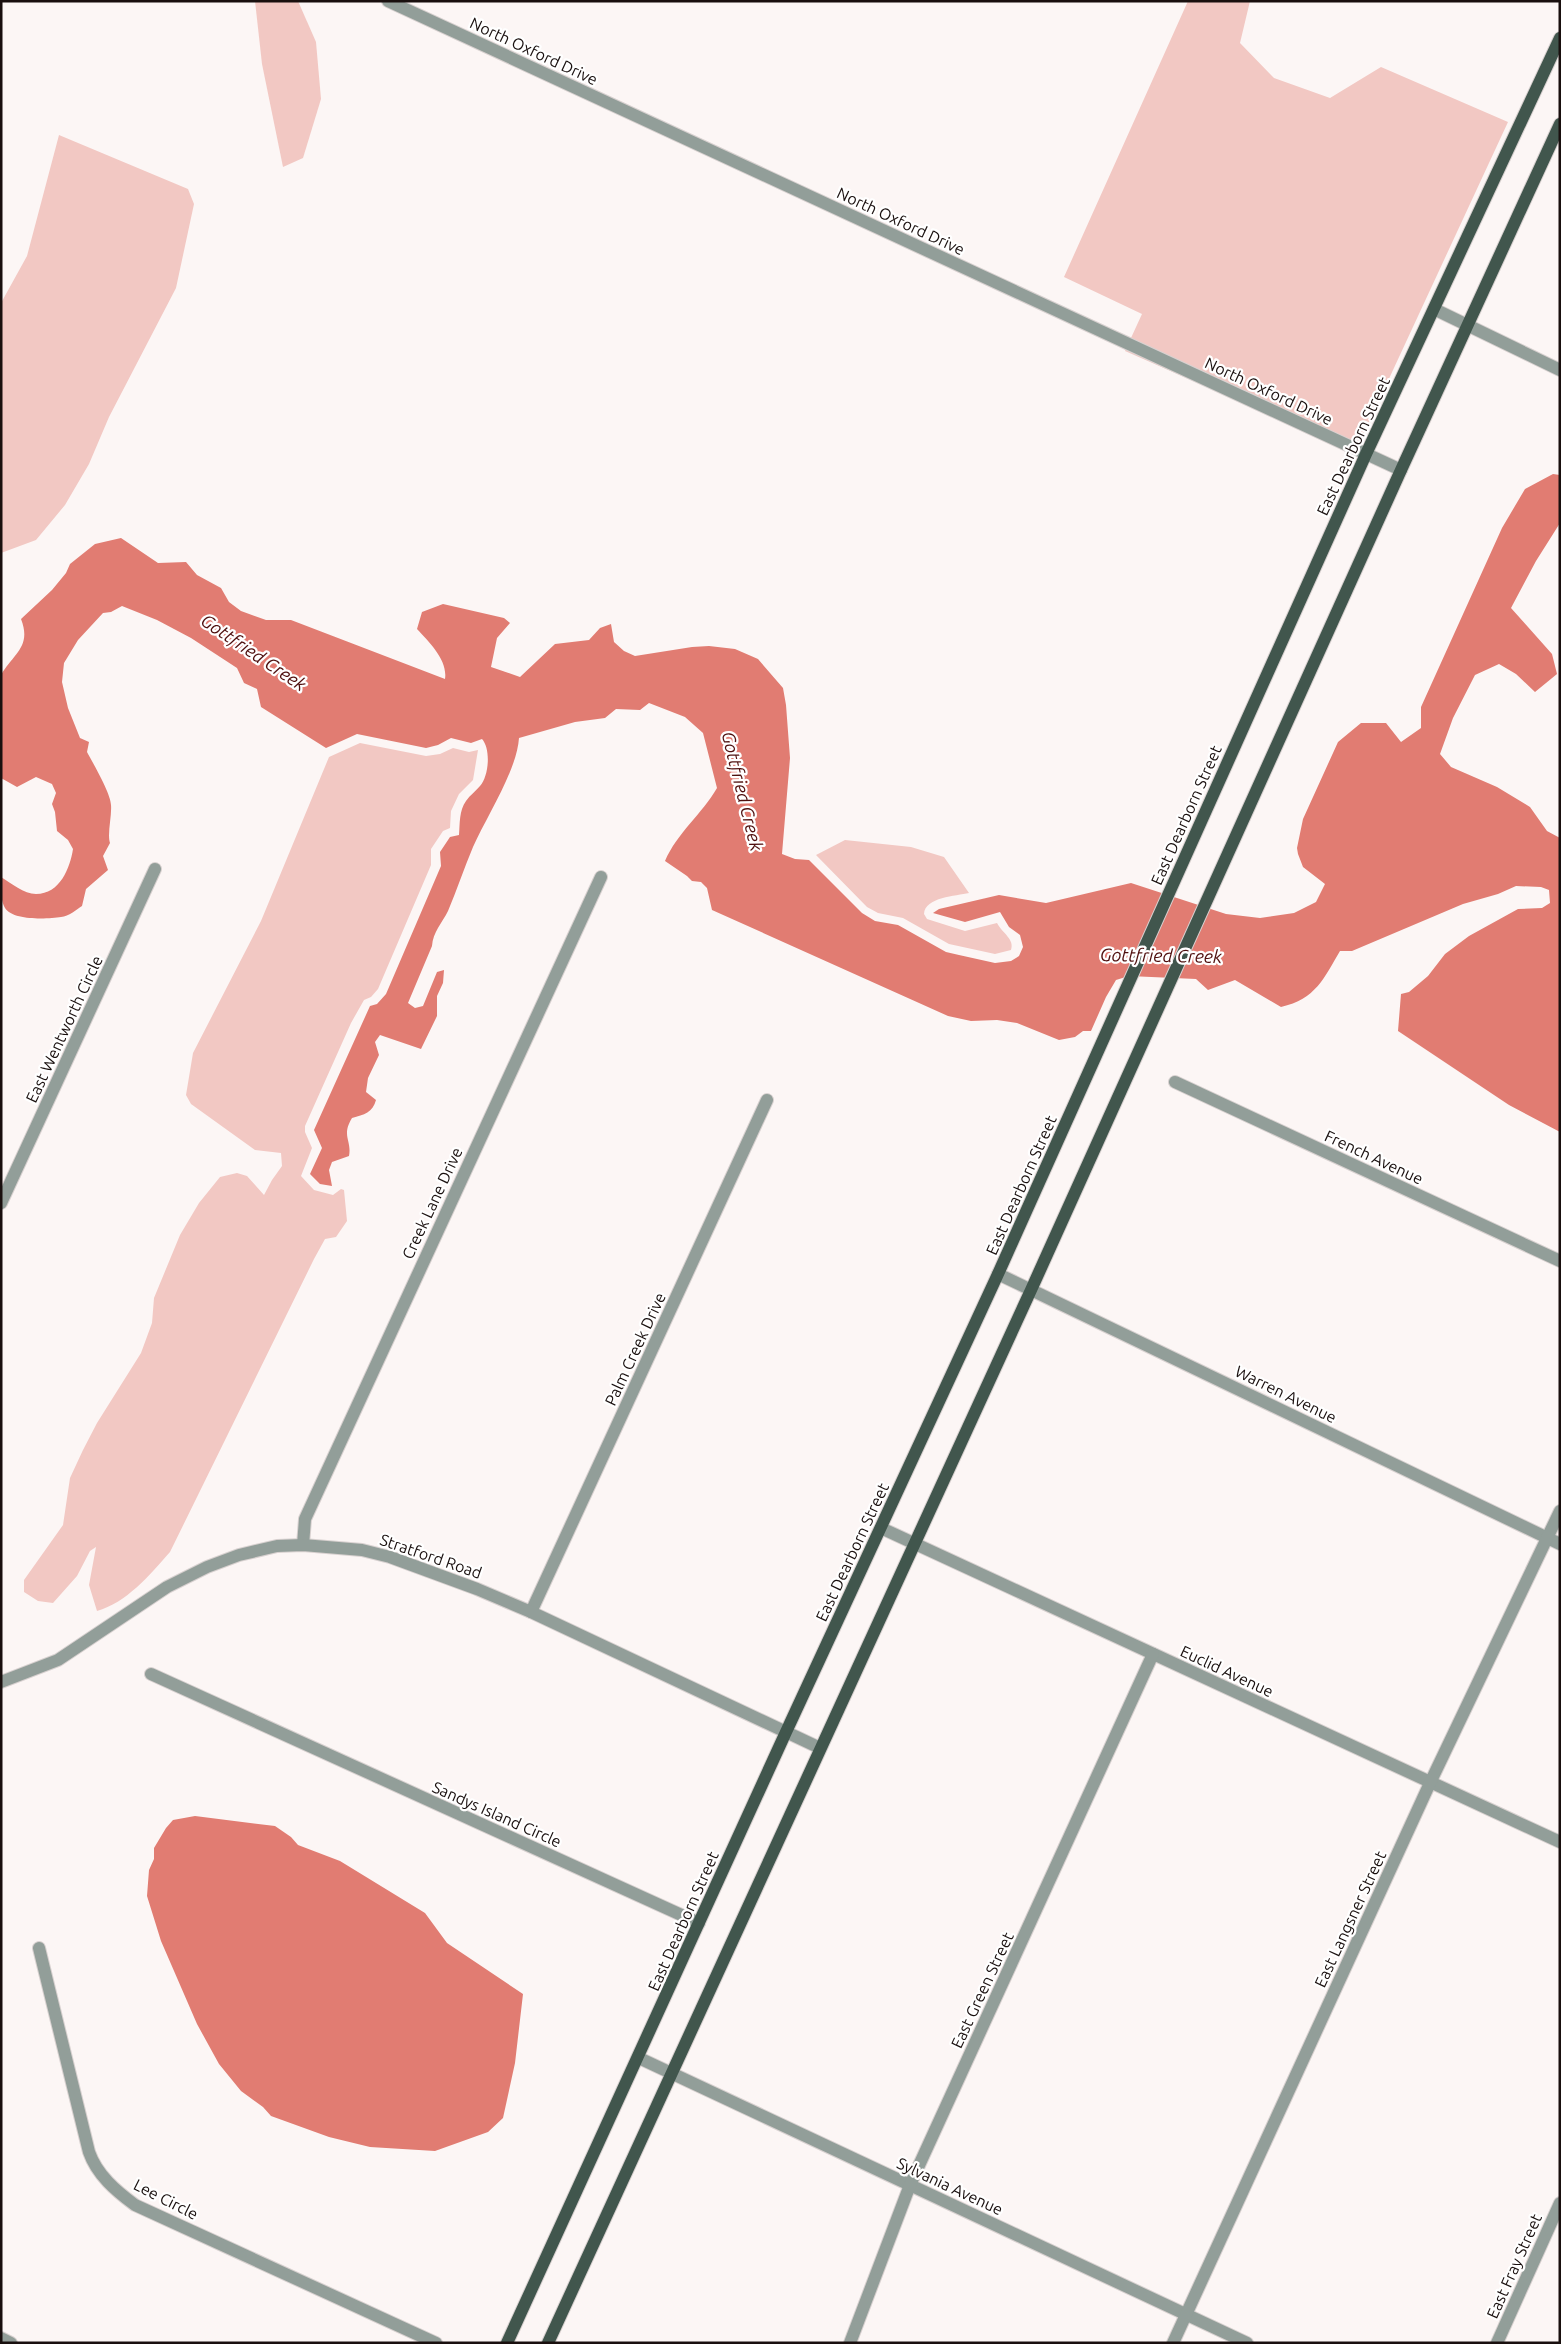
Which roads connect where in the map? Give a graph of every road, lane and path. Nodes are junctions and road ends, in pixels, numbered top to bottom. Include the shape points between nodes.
1 (388, 1) edge
2 (1560, 38) edge
3 (1560, 124) edge
4 (1434, 309) junction
5 (1467, 325) junction
6 (1560, 370) edge
7 (1366, 454) junction
8 (1401, 470) junction
9 (155, 869) dead end
10 (601, 878) dead end
11 (1175, 1082) dead end
12 (767, 1100) dead end
13 (1, 1203) edge
14 (1560, 1261) edge
15 (998, 1274) junction
16 (1031, 1290) junction
17 (1560, 1510) edge
18 (881, 1528) junction
19 (1547, 1538) junction
20 (914, 1543) junction
21 (1560, 1544) edge
22 (303, 1545) junction
23 (531, 1612) junction
24 (1153, 1654) junction
25 (151, 1674) dead end
26 (1, 1682) edge
27 (786, 1732) junction
28 (820, 1748) junction
29 (1430, 1783) junction
30 (1560, 1842) edge
31 (699, 1923) junction
32 (39, 1948) dead end
33 (639, 2058) junction
34 (672, 2073) junction
35 (910, 2185) junction
36 (1560, 2203) edge
37 (1186, 2315) junction
38 (1, 2338) edge
39 (11, 2343) edge
40 (436, 2343) edge
41 (507, 2343) edge
42 (548, 2343) edge
43 (850, 2343) edge
44 (1173, 2343) edge
45 (1247, 2343) edge
46 (1497, 2343) edge

1 - 7 street, North Oxford Drive
2 - 4 main road, East Dearborn Street
3 - 5 main road
4 - 5 street
4 - 7 main road, East Dearborn Street
5 - 6 street
5 - 8 main road
7 - 8 street, North Oxford Drive
7 - 15 main road, East Dearborn Street
8 - 16 main road
9 - 13 street, East Wentworth Circle
10 - 22 street, Creek Lane Drive via 305,1519
11 - 14 street, French Avenue
12 - 23 street, Palm Creek Drive
15 - 16 street, Warren Avenue
15 - 18 main road, East Dearborn Street
16 - 19 street, Warren Avenue
16 - 20 main road
17 - 19 street, East Langsner Street
18 - 20 street, Euclid Avenue
18 - 27 main road, East Dearborn Street
19 - 21 street, Warren Avenue
19 - 29 street, East Langsner Street
20 - 24 street, Euclid Avenue
20 - 28 main road
22 - 23 street, Stratford Road via 362,1550 390,1557
22 - 26 street, Stratford Road via 277,1546 207,1567 167,1587 58,1660
23 - 27 street, Stratford Road
24 - 29 street, Euclid Avenue
24 - 35 street, East Green Street
25 - 31 street, Sandys Island Circle
27 - 28 street, Stratford Road
27 - 31 main road, East Dearborn Street
28 - 34 main road
29 - 30 street, Euclid Avenue
29 - 37 street, East Langsner Street
31 - 33 main road, East Dearborn Street
32 - 40 street, Lee Circle via 89,2152 111,2186 135,2205
33 - 34 street, Sylvania Avenue
33 - 41 main road, East Dearborn Street
34 - 35 street, Sylvania Avenue
34 - 42 main road
35 - 37 street, Sylvania Avenue
35 - 43 street, East Green Street
36 - 46 street, East Fray Street
37 - 44 street, East Langsner Street
37 - 45 street, Sylvania Avenue
38 - 39 street

